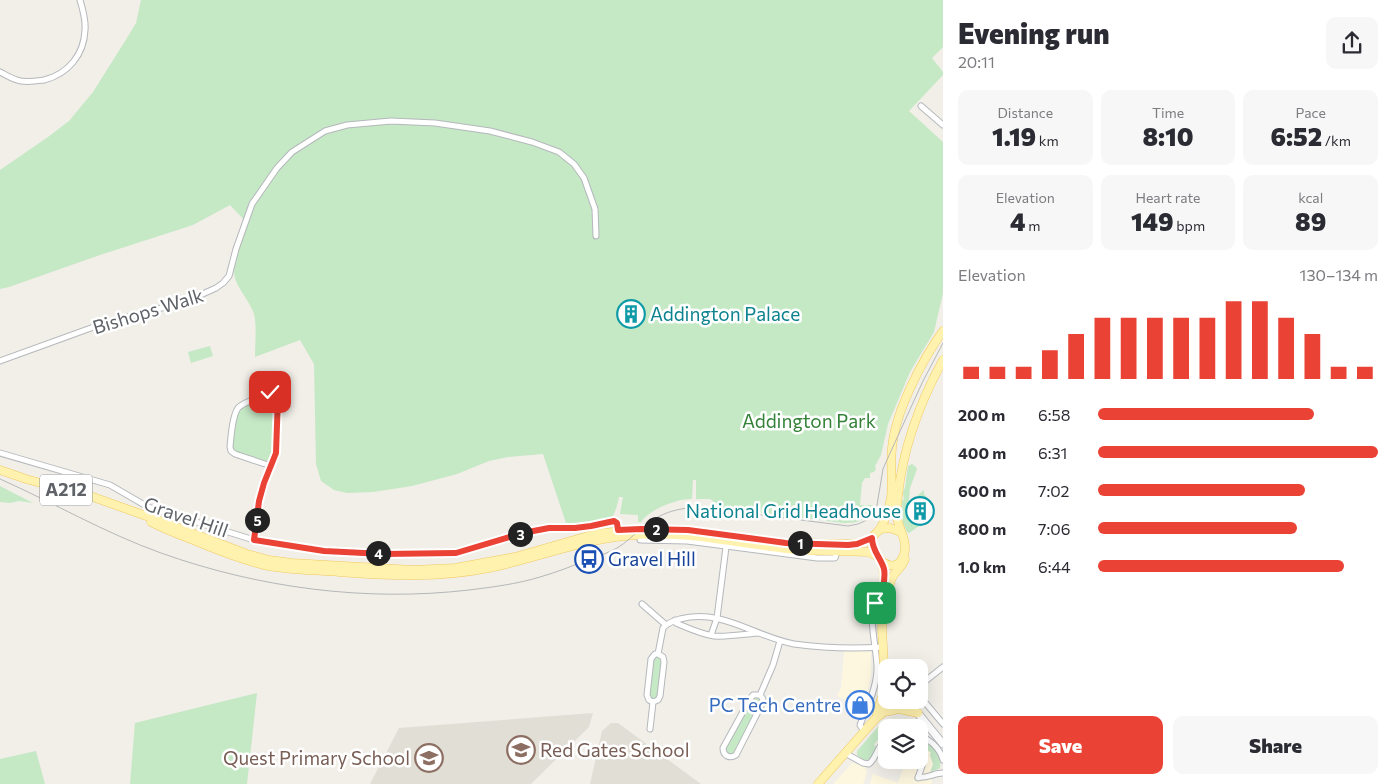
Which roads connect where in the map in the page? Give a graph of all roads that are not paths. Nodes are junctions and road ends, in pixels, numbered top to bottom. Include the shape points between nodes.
1 (80, 0) edge
2 (0, 72) edge
3 (921, 106) dead end
4 (943, 125) edge
5 (596, 236) dead end
6 (943, 331) edge
7 (943, 360) edge
8 (0, 361) edge
9 (263, 396) junction
10 (278, 406) junction
11 (0, 453) edge
12 (271, 466) junction
13 (0, 470) edge
14 (84, 478) junction
15 (73, 491) junction
16 (132, 511) junction
17 (617, 527) junction
18 (880, 529) junction
19 (901, 532) junction
20 (660, 537) junction
21 (872, 538) junction
22 (254, 540) junction
23 (640, 540) dead end
24 (726, 546) junction
25 (905, 550) junction
26 (837, 553) junction
27 (879, 558) junction
28 (882, 599) junction
29 (642, 604) dead end
30 (883, 608) junction
31 (717, 618) junction
32 (675, 620) junction
33 (666, 625) junction
34 (759, 633) junction
35 (711, 635) junction
36 (780, 641) junction
37 (881, 650) junction
38 (658, 654) junction
39 (882, 659) edge
40 (884, 659) edge
41 (943, 667) edge
42 (928, 679) edge
43 (760, 695) junction
44 (652, 702) junction
45 (928, 706) edge
46 (878, 707) edge
47 (886, 709) edge
48 (915, 709) edge
49 (884, 712) junction
50 (918, 713) junction
51 (937, 716) junction
52 (876, 717) junction
53 (923, 719) edge
54 (928, 723) edge
55 (943, 724) edge
56 (928, 725) edge
57 (650, 729) dead end
58 (864, 731) junction
59 (928, 740) edge
60 (943, 744) edge
61 (878, 750) edge
62 (844, 753) junction
63 (943, 760) edge
64 (921, 769) edge
65 (943, 773) edge
66 (818, 784) edge

1 - 2 street via 86,30 80,54 68,68 53,78 36,81 18,81
3 - 4 street
5 - 8 street, Bishops Walk via 596,209 584,178 559,152 490,131 435,122 391,121 348,125 325,131 292,152 277,168 252,204 229,276 216,288 187,301 102,324
6 - 18 main road via 916,376 896,425 891,498
7 - 19 main road via 924,399 904,455 897,506
9 - 10 street
9 - 10 street via 275,393
9 - 12 street via 238,408 230,447 235,454
10 - 12 street via 276,453
11 - 14 street, Gravel Hill
12 - 22 street via 259,501
13 - 15 main road, Gravel Hill / A212
14 - 15 street
14 - 22 street, Gravel Hill via 110,486 148,506
15 - 16 main road, Gravel Hill / A212
16 - 17 main road, Gravel Hill / A212 via 269,560 398,570 468,566 522,555
16 - 20 main road, Gravel Hill / A212 via 161,527 264,565 399,576 467,572 595,540 634,535
17 - 21 main road, Gravel Hill / A212 via 688,530 786,543 848,545
17 - 22 street, Gravel Hill via 616,521 610,521 575,528 549,528 456,553 324,551
18 - 19 main road
18 - 21 main road
19 - 25 main road
20 - 23 street, Gravel Hill
20 - 24 street, Gravel Hill
20 - 26 main road, Gravel Hill / A212 via 688,536
21 - 27 main road
24 - 26 street, Gravel Hill via 816,558 833,559
24 - 31 street
25 - 27 main road via 897,564 888,565
25 - 30 main road via 905,560 891,581
26 - 27 main road, Gravel Hill / A212 via 868,552
27 - 28 main road via 884,570
28 - 30 main road
28 - 37 street via 877,600 873,609
29 - 33 street
30 - 37 main road
31 - 32 street
31 - 34 street
31 - 35 street
32 - 33 street
32 - 35 street
33 - 38 street
34 - 35 street
34 - 36 street
36 - 37 street
36 - 43 street
37 - 39 main road
37 - 40 main road
37 - 58 street via 875,683 860,725
38 - 44 street via 651,659 648,697
38 - 44 street via 664,660 661,688 659,698
41 - 42 street
43 - 43 street via 762,704 736,755 726,756 723,748 750,698
44 - 57 street
45 - 51 street
46 - 52 main road
47 - 49 main road
48 - 50 street
49 - 50 main road via 907,709
49 - 52 main road
50 - 53 street
51 - 54 street
51 - 55 street
52 - 58 main road
56 - 60 street
58 - 62 main road
59 - 63 street via 939,750
61 - 62 street via 869,764
62 - 66 main road
64 - 65 street via 918,777

